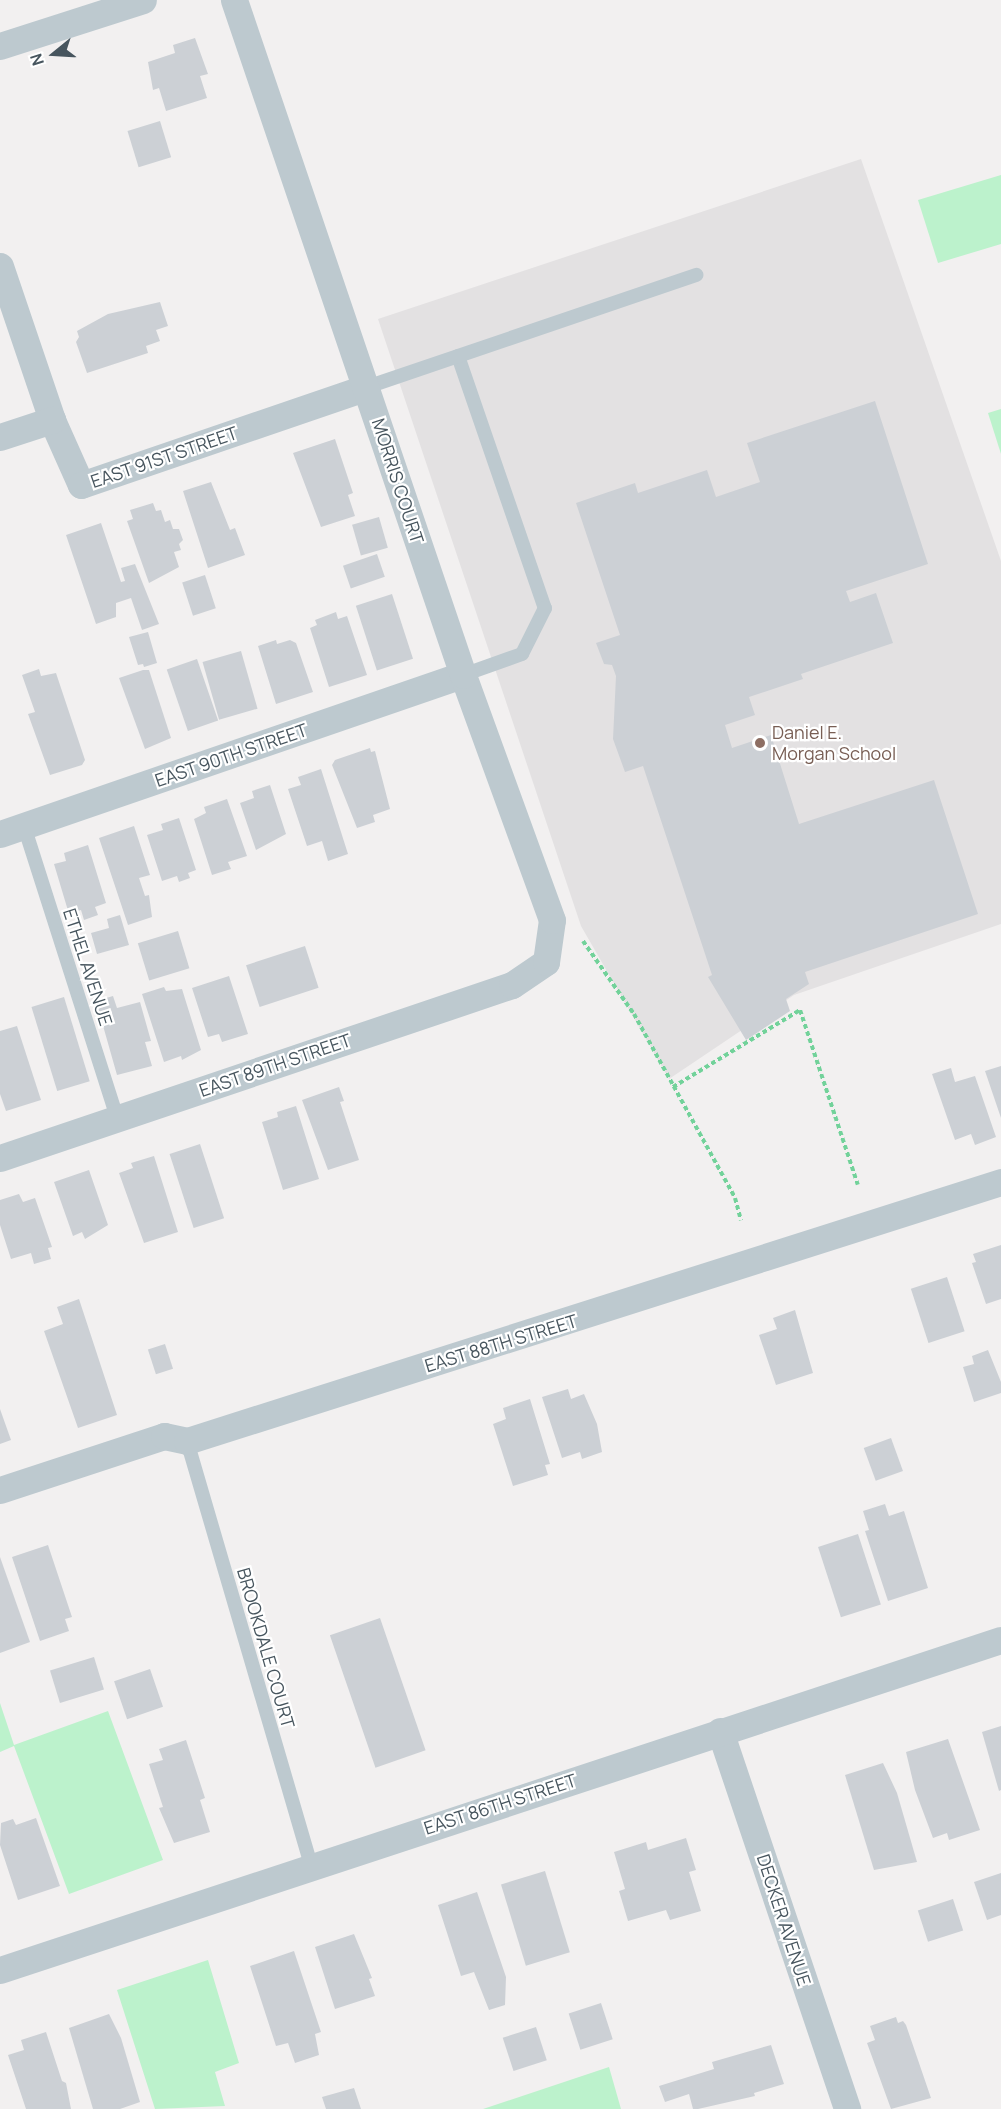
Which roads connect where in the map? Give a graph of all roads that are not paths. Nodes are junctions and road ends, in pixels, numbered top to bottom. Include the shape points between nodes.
1 (142, 0) edge
2 (234, 0) edge
3 (0, 46) edge
4 (0, 266) edge
5 (696, 275) dead end
6 (458, 357) junction
7 (367, 387) junction
8 (52, 420) junction
9 (0, 437) edge
10 (463, 675) junction
11 (12, 830) edge
12 (546, 962) joint
13 (117, 1118) junction
14 (0, 1158) edge
15 (1001, 1182) edge
16 (187, 1441) junction
17 (0, 1490) edge
18 (1001, 1640) edge
19 (720, 1731) junction
20 (311, 1866) junction
21 (0, 1970) edge
22 (847, 2109) edge

1 - 3 street
2 - 7 street, MORRIS COURT
4 - 8 street
5 - 6 lane
6 - 7 lane
6 - 10 lane via 545,608 522,654
7 - 8 street, EAST 91ST STREET via 81,486
7 - 10 street, MORRIS COURT
8 - 9 street
10 - 11 street, EAST 90TH STREET
10 - 12 street, MORRIS COURT via 552,920
11 - 13 lane, ETHEL AVENUE
12 - 13 street, EAST 89TH STREET via 512,985
13 - 14 street, EAST 89TH STREET
15 - 16 street, EAST 88TH STREET
16 - 17 street, EAST 88TH STREET via 164,1436
16 - 20 lane, BROOKDALE COURT
18 - 19 street, EAST 86TH STREET
19 - 20 street, EAST 86TH STREET
19 - 22 street, DECKER AVENUE
20 - 21 street, EAST 86TH STREET

